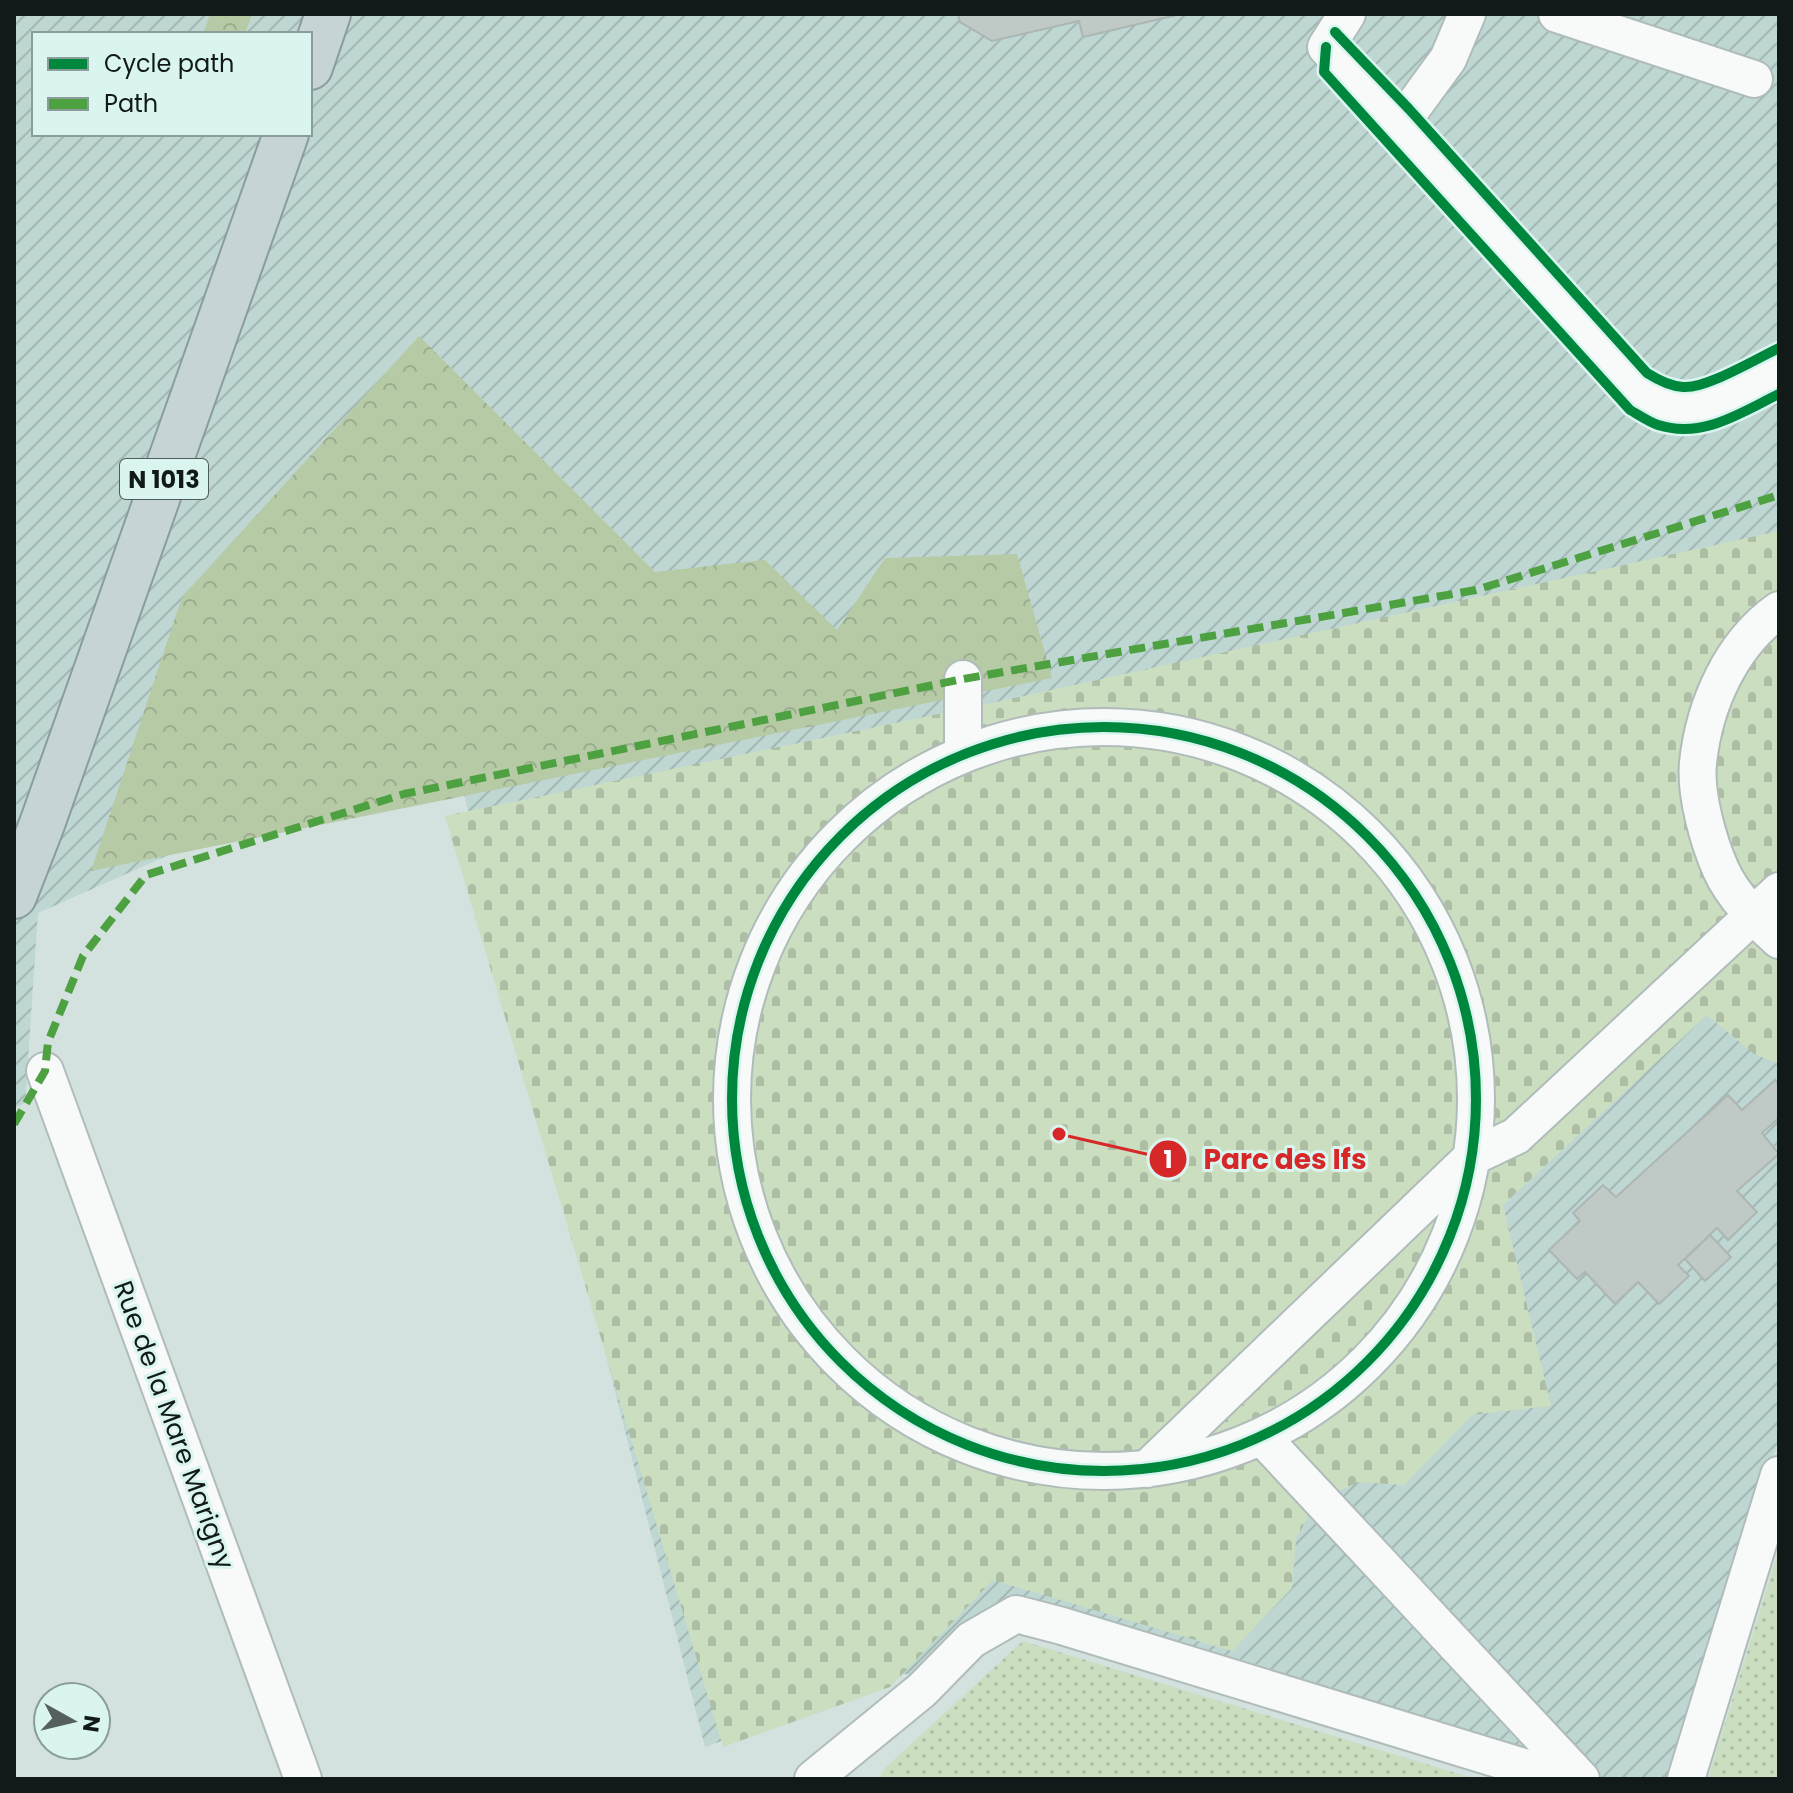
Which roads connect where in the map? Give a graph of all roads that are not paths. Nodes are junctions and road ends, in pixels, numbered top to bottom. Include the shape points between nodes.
1 (328, 14) edge
2 (1347, 14) edge
3 (1467, 14) edge
4 (1557, 14) edge
5 (312, 61) edge
6 (1754, 79) dead end
7 (1399, 126) junction
8 (285, 136) edge
9 (1779, 370) edge
10 (1779, 610) edge
11 (963, 679) dead end
12 (963, 754) junction
13 (1779, 891) edge
14 (14, 896) edge
15 (1752, 916) junction
16 (1779, 940) edge
17 (45, 1071) dead end
18 (1472, 1157) junction
19 (1262, 1437) junction
20 (1147, 1470) junction
21 (1779, 1475) edge
22 (303, 1779) edge
23 (813, 1779) edge
24 (1563, 1779) edge
25 (1581, 1779) edge
26 (1686, 1779) edge

1 - 5 highway
2 - 7 street via 1326,47
3 - 7 street via 1448,59
4 - 6 street
7 - 9 street via 1651,401 1695,408
8 - 14 highway, N 1013
10 - 15 street via 1731,661 1708,711 1698,765 1703,819 1721,871
11 - 12 street
12 - 18 street via 1026,734 1091,726 1157,729 1221,744 1281,770 1335,806 1383,851 1422,904 1451,963 1470,1026 1476,1092
12 - 20 street via 894,792 833,844 799,885 772,932 751,981 732,1086 744,1192 760,1243 815,1334 893,1407 976,1449 1041,1467
13 - 15 street
15 - 16 street
15 - 18 street via 1516,1136
17 - 22 street, Rue de la Mare Marigny
18 - 19 street via 1458,1216 1434,1272 1402,1323 1361,1369 1315,1407
18 - 20 street
19 - 20 street via 1205,1458
19 - 25 street
21 - 26 street
23 - 24 street via 922,1690 971,1640 1016,1614

